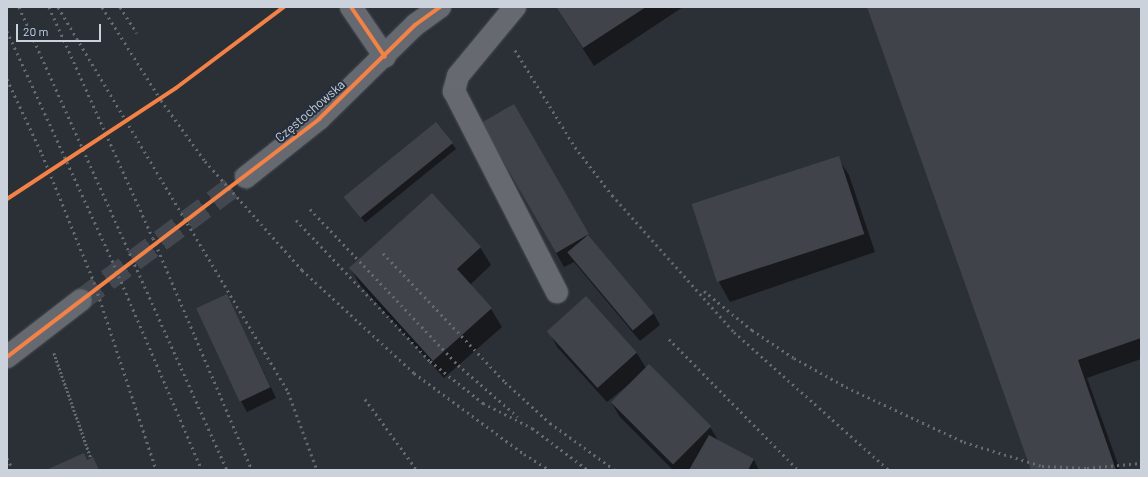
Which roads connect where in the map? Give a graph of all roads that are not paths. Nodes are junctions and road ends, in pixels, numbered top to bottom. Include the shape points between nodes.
1 (351, 7) edge
2 (440, 7) edge
3 (515, 7) edge
4 (419, 16) edge
5 (385, 57) junction
6 (246, 177) tunnel mouth
7 (557, 292) dead end
8 (81, 300) tunnel mouth
9 (7, 357) edge

1 - 5 street
2 - 4 street, Częstochowska
3 - 7 street via 458,76 454,91
4 - 5 street, Częstochowska
5 - 6 street, Częstochowska via 319,119
8 - 9 street

